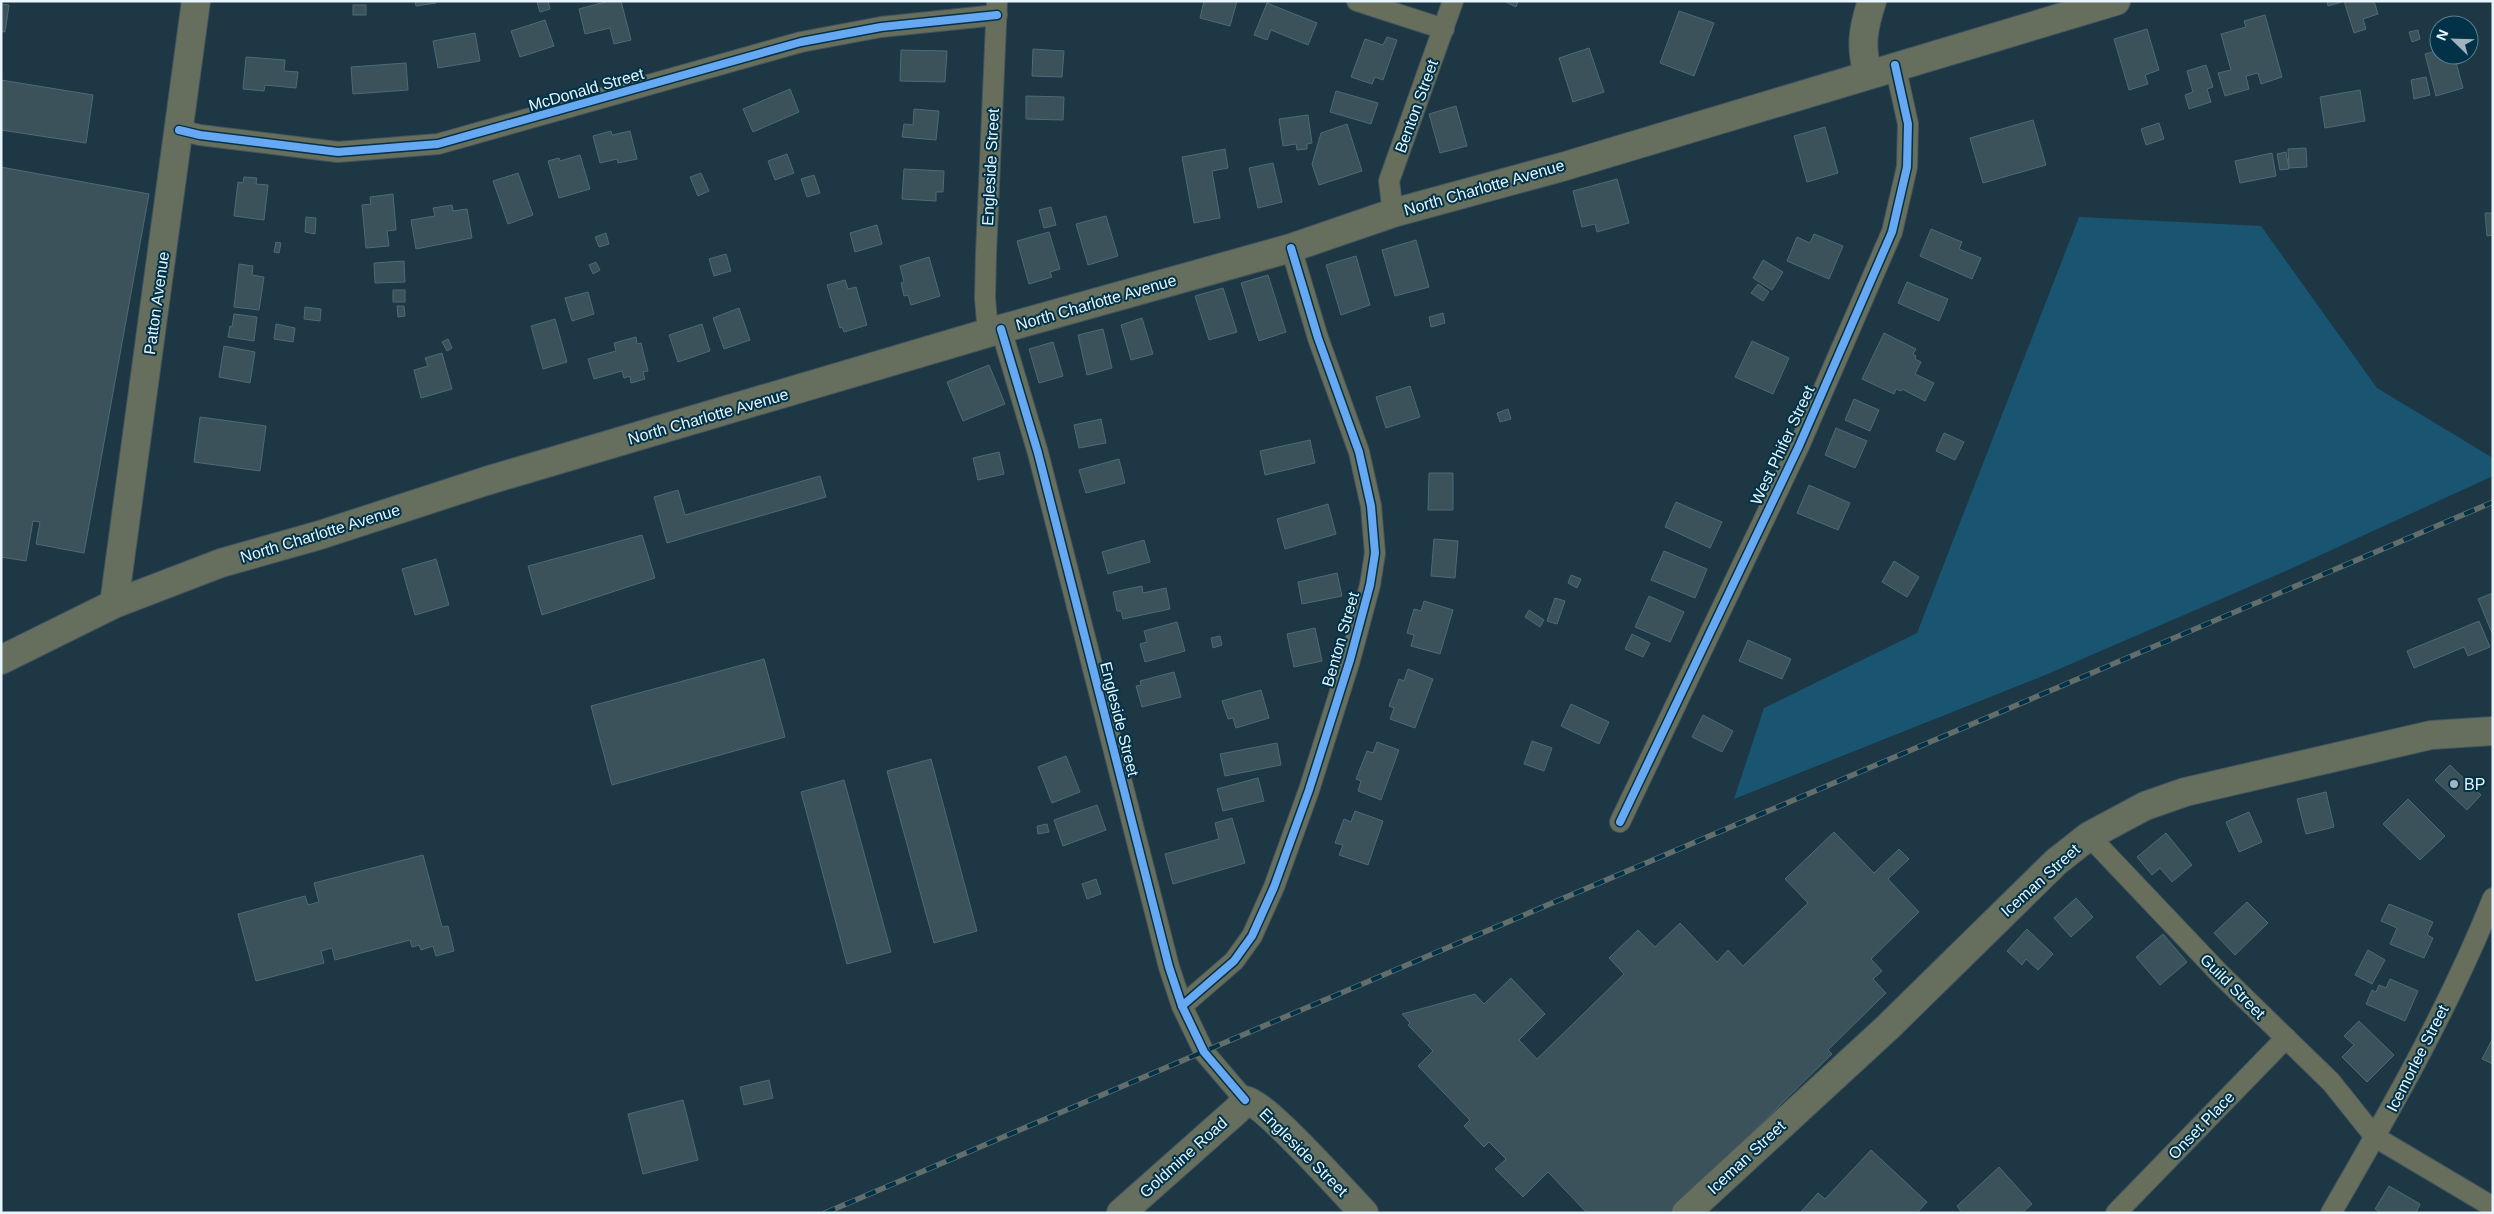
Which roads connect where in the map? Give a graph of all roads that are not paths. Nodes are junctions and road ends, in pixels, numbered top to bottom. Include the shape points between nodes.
1 (196, 1) edge
2 (1358, 1) edge
3 (1453, 1) edge
4 (1872, 1) edge
5 (2116, 1) edge
6 (997, 8) edge
7 (1444, 29) junction
8 (1896, 66) junction
9 (1868, 74) junction
10 (179, 130) junction
11 (1393, 213) junction
12 (1291, 248) junction
13 (995, 331) junction
14 (114, 604) junction
15 (1, 660) edge
16 (2493, 730) edge
17 (1620, 822) dead end
18 (2089, 836) junction
19 (2493, 898) edge
20 (1182, 1006) junction
21 (2286, 1038) junction
22 (1245, 1100) junction
23 (2375, 1137) junction
24 (2493, 1207) edge
25 (1121, 1213) edge
26 (1364, 1213) edge
27 (1686, 1213) edge
28 (2116, 1213) edge
29 (2331, 1213) edge

1 - 10 main road, Patton Avenue
2 - 7 street
3 - 7 street, Benton Street
4 - 9 main road via 1866,18 1862,54
5 - 8 main road, North Charlotte Avenue
6 - 10 street, McDonald Street via 801,42 438,144 338,152
6 - 13 street, Engleside Street via 985,298
7 - 11 street, Benton Street via 1389,181
8 - 9 main road, North Charlotte Avenue
8 - 17 street, West Phifer Street via 1908,124 1908,167 1892,232 1799,446
9 - 11 main road, North Charlotte Avenue via 1562,167
10 - 14 main road, Patton Avenue
11 - 12 main road, North Charlotte Avenue
12 - 13 main road, North Charlotte Avenue
12 - 20 street, Benton Street via 1358,452 1370,506 1375,553 1350,660 1309,790 1274,886 1252,936 1234,961
13 - 14 main road, North Charlotte Avenue via 486,480 320,535 221,563
13 - 20 street, Engleside Street via 1038,453 1128,811
14 - 15 main road, North Charlotte Avenue
16 - 18 main road, Iceman Street via 2431,735 2185,792 2145,806
18 - 21 street, Guild Street via 2221,975
18 - 27 main road, Iceman Street via 2056,862 1888,1026
19 - 23 street, Icemorlee Street via 2418,1060
20 - 22 street, Engleside Street via 1204,1052
21 - 23 street, Guild Street via 2332,1082
21 - 28 street, Onset Place
22 - 25 main road, Goldmine Road
22 - 26 main road, Engleside Street via 1252,1101 1270,1116
23 - 24 street
23 - 29 street, Icemorlee Street

